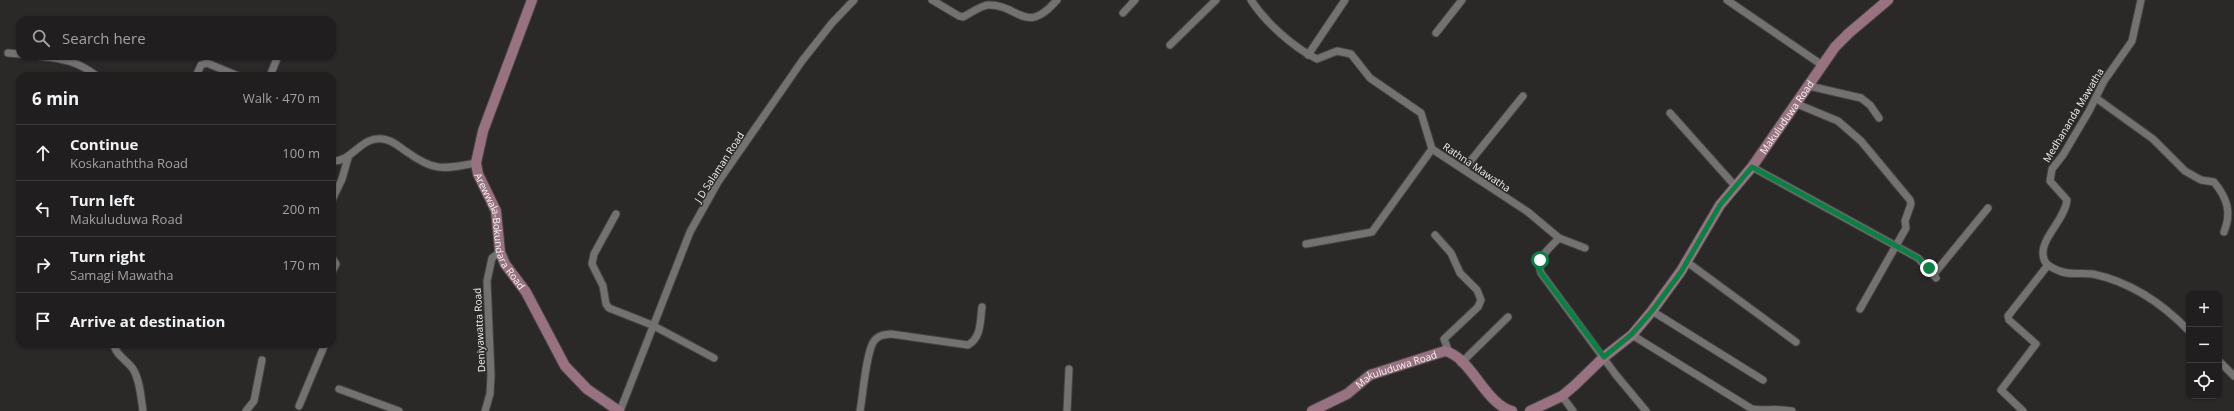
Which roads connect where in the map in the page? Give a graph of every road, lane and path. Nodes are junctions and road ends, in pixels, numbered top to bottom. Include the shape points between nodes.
1 (532, 0) edge
2 (854, 0) edge
3 (932, 0) edge
4 (1057, 0) edge
5 (1134, 0) edge
6 (1216, 0) edge
7 (1251, 0) edge
8 (1346, 0) edge
9 (1462, 0) edge
10 (1727, 0) edge
11 (1888, 0) edge
12 (2141, 0) edge
13 (1122, 13) dead end
14 (1436, 33) dead end
15 (1170, 45) dead end
16 (8, 52) dead end
17 (16, 53) edge
18 (1308, 55) junction
19 (71, 60) edge
20 (276, 60) edge
21 (1822, 65) junction
22 (93, 72) edge
23 (198, 72) edge
24 (229, 72) edge
25 (272, 72) edge
26 (1809, 86) junction
27 (1523, 96) dead end
28 (2096, 98) junction
29 (1797, 104) junction
30 (1670, 113) dead end
31 (1879, 118) dead end
32 (1432, 149) junction
33 (348, 158) junction
34 (336, 162) edge
35 (476, 163) junction
36 (1752, 167) junction
37 (1464, 169) junction
38 (1736, 187) junction
39 (336, 192) edge
40 (1988, 208) dead end
41 (616, 214) dead end
42 (2224, 232) dead end
43 (1435, 235) dead end
44 (1559, 238) junction
45 (1306, 244) dead end
46 (1897, 246) junction
47 (1585, 248) dead end
48 (500, 252) junction
49 (1687, 262) junction
50 (2048, 265) junction
51 (982, 306) dead end
52 (1860, 309) dead end
53 (1652, 311) junction
54 (1508, 317) dead end
55 (652, 324) junction
56 (2186, 328) edge
57 (1632, 334) junction
58 (1796, 342) dead end
59 (116, 348) edge
60 (322, 348) edge
61 (1449, 352) junction
62 (1604, 357) junction
63 (714, 358) dead end
64 (262, 360) dead end
65 (1461, 363) junction
66 (2221, 363) edge
67 (1069, 369) dead end
68 (2234, 376) edge
69 (1763, 380) dead end
70 (339, 389) dead end
71 (1562, 396) junction
72 (299, 406) dead end
73 (1752, 410) edge
74 (143, 411) edge
75 (246, 411) edge
76 (398, 411) edge
77 (485, 411) edge
78 (620, 411) edge
79 (860, 411) edge
80 (1067, 411) edge
81 (1312, 411) edge
82 (1512, 411) edge
83 (1530, 411) edge
84 (1573, 411) edge
85 (1646, 411) edge
86 (1792, 411) edge
87 (2023, 411) edge

1 - 35 street, Arewwala-Bokundara Road via 483,131
2 - 55 street, J D Salaman Road via 802,61 718,182 690,232
3 - 4 street via 959,16 984,6 997,6 1026,18 1040,15
5 - 13 street
6 - 15 street
7 - 18 street via 1269,23
8 - 18 street
9 - 14 street
10 - 21 street
11 - 21 street, Makuluduwa Road via 1849,33
12 - 28 street, Medhananda Mawatha via 2132,41 2104,81
16 - 17 street
18 - 32 street, Rathna Mawatha via 1317,59 1337,51 1351,54 1370,78 1422,113
19 - 22 street
20 - 25 street
21 - 26 street, Makuluduwa Road
23 - 24 street via 201,65 207,62
26 - 29 street, Makuluduwa Road
26 - 31 street via 1861,98 1870,105
27 - 37 street
28 - 42 street via 2153,139 2185,171 2201,180 2214,182 2228,206 2229,214
28 - 50 street, Medhananda Mawatha via 2052,169 2050,181 2067,200 2065,210 2043,250 2043,261
29 - 36 street, Makuluduwa Road
29 - 46 street via 1838,121 1861,141 1909,197 1911,204 1905,218 1906,228
30 - 38 street
32 - 37 street, Rathna Mawatha
32 - 45 street via 1372,232
33 - 34 street
33 - 35 street via 371,139 383,139 394,142 431,167 440,169
33 - 39 street
35 - 48 street, Arewwala-Bokundara Road via 480,182 496,211
36 - 38 street, Makuluduwa Road
36 - 46 street
37 - 44 street, Rathna Mawatha via 1528,212
38 - 49 street, Makuluduwa Road via 1720,205
40 - 46 street via 1935,276 1918,258
41 - 55 street via 594,254 592,264 603,286 609,308
43 - 61 street via 1451,253 1460,273 1477,290 1481,300 1478,307 1444,339
44 - 47 street, Rathna Mawatha
44 - 62 street via 1544,253 1538,267
46 - 52 street
48 - 77 street, Deniyawatta Road via 492,258 487,281 491,375 490,394
48 - 78 street, Arewwala-Bokundara Road via 505,264 526,292 565,366 587,389
49 - 53 street, Makuluduwa Road
49 - 58 street
50 - 56 street via 2066,274 2090,274 2110,278 2153,299
50 - 87 street via 2008,316 2009,320 2036,344 2001,390
51 - 79 street via 979,331 968,345 891,334 875,340 870,352
53 - 57 street, Makuluduwa Road
53 - 69 street
54 - 65 street
55 - 63 street
55 - 78 street, J D Salaman Road
57 - 62 street, Makuluduwa Road
57 - 73 street
59 - 74 street via 133,369
60 - 72 street
61 - 65 street, Makuluduwa Road
61 - 81 street, Makuluduwa Road via 1440,351 1380,370 1363,379 1347,394
62 - 71 street, Makuluduwa Road
62 - 85 street
64 - 75 street via 254,400
65 - 82 street, Makuluduwa Road via 1500,404
66 - 68 street
67 - 80 street
70 - 76 street
71 - 83 street, Makuluduwa Road
71 - 84 street
73 - 86 street

